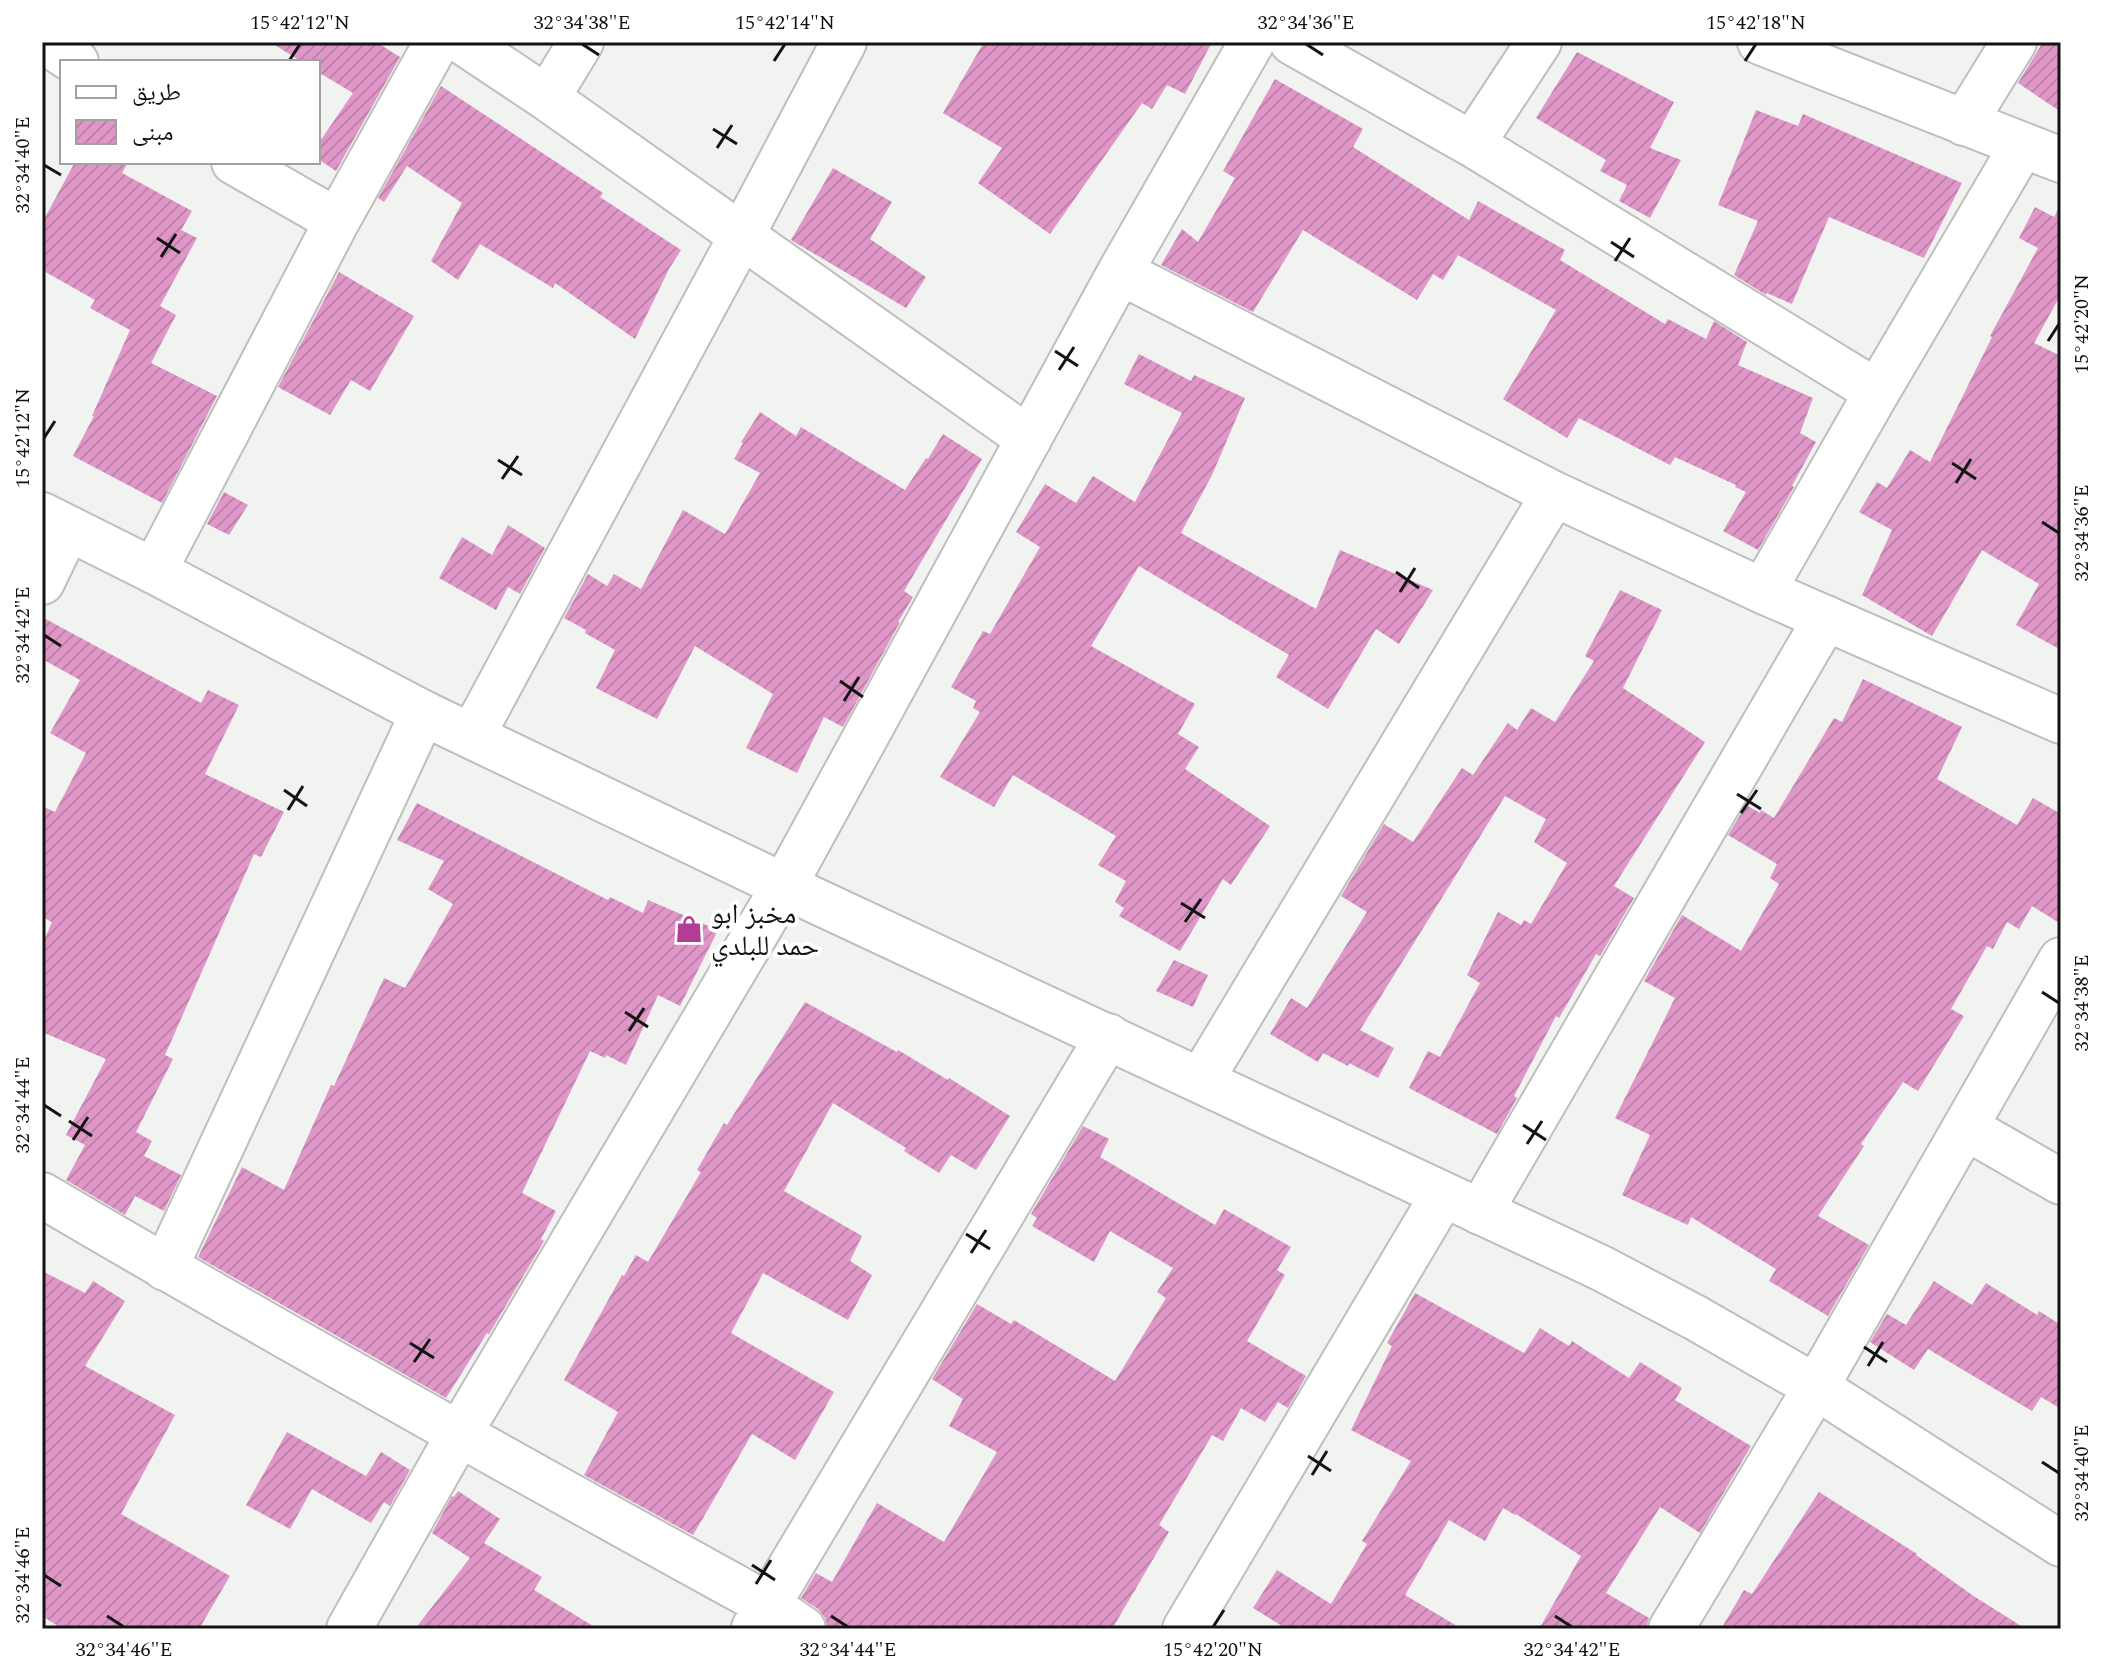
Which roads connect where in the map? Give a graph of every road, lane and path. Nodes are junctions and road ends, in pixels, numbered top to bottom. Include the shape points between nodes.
1 (45, 42) edge
2 (437, 42) edge
3 (463, 42) edge
4 (581, 42) edge
5 (844, 42) edge
6 (1252, 42) edge
7 (1292, 42) edge
8 (1539, 42) edge
9 (1760, 42) edge
10 (2014, 42) edge
11 (73, 60) edge
12 (547, 98) junction
13 (1964, 123) junction
14 (1472, 144) junction
15 (2041, 153) edge
16 (237, 164) edge
17 (337, 221) junction
18 (742, 235) junction
19 (1120, 272) junction
20 (1877, 392) junction
21 (1029, 439) junction
22 (1554, 494) junction
23 (55, 522) edge
24 (154, 571) junction
25 (42, 582) edge
26 (1763, 591) junction
27 (1826, 618) junction
28 (423, 713) junction
29 (2061, 721) edge
30 (472, 736) junction
31 (784, 886) junction
32 (2061, 960) edge
33 (1108, 1036) junction
34 (1201, 1080) junction
35 (1965, 1127) junction
36 (2061, 1182) edge
37 (42, 1195) edge
38 (1462, 1203) junction
39 (165, 1268) junction
40 (1816, 1387) junction
41 (459, 1434) junction
42 (2061, 1544) edge
43 (760, 1617) edge
44 (349, 1629) edge
45 (803, 1629) edge
46 (1185, 1629) edge
47 (1671, 1629) edge

1 - 11 street
2 - 17 street
3 - 12 street
4 - 12 street
5 - 18 street
6 - 19 street
7 - 14 street
8 - 14 street
9 - 13 street
10 - 13 street
12 - 18 street
13 - 15 street
14 - 20 street
15 - 20 street
16 - 17 street
17 - 24 street
18 - 21 street
18 - 30 street
19 - 21 street
19 - 22 street
20 - 26 street
21 - 31 street
22 - 26 street
22 - 34 street
23 - 24 street
23 - 25 street
24 - 28 street
26 - 27 street
27 - 29 street
27 - 38 street
28 - 30 street
28 - 39 street
30 - 31 street
31 - 33 street
31 - 41 street
32 - 35 street
33 - 34 street
33 - 43 street
34 - 38 street
35 - 36 street
35 - 40 street
37 - 39 street
38 - 40 street via 1601,1268
38 - 46 street
39 - 41 street
40 - 42 street
40 - 47 street
41 - 43 street
41 - 44 street
43 - 45 street

